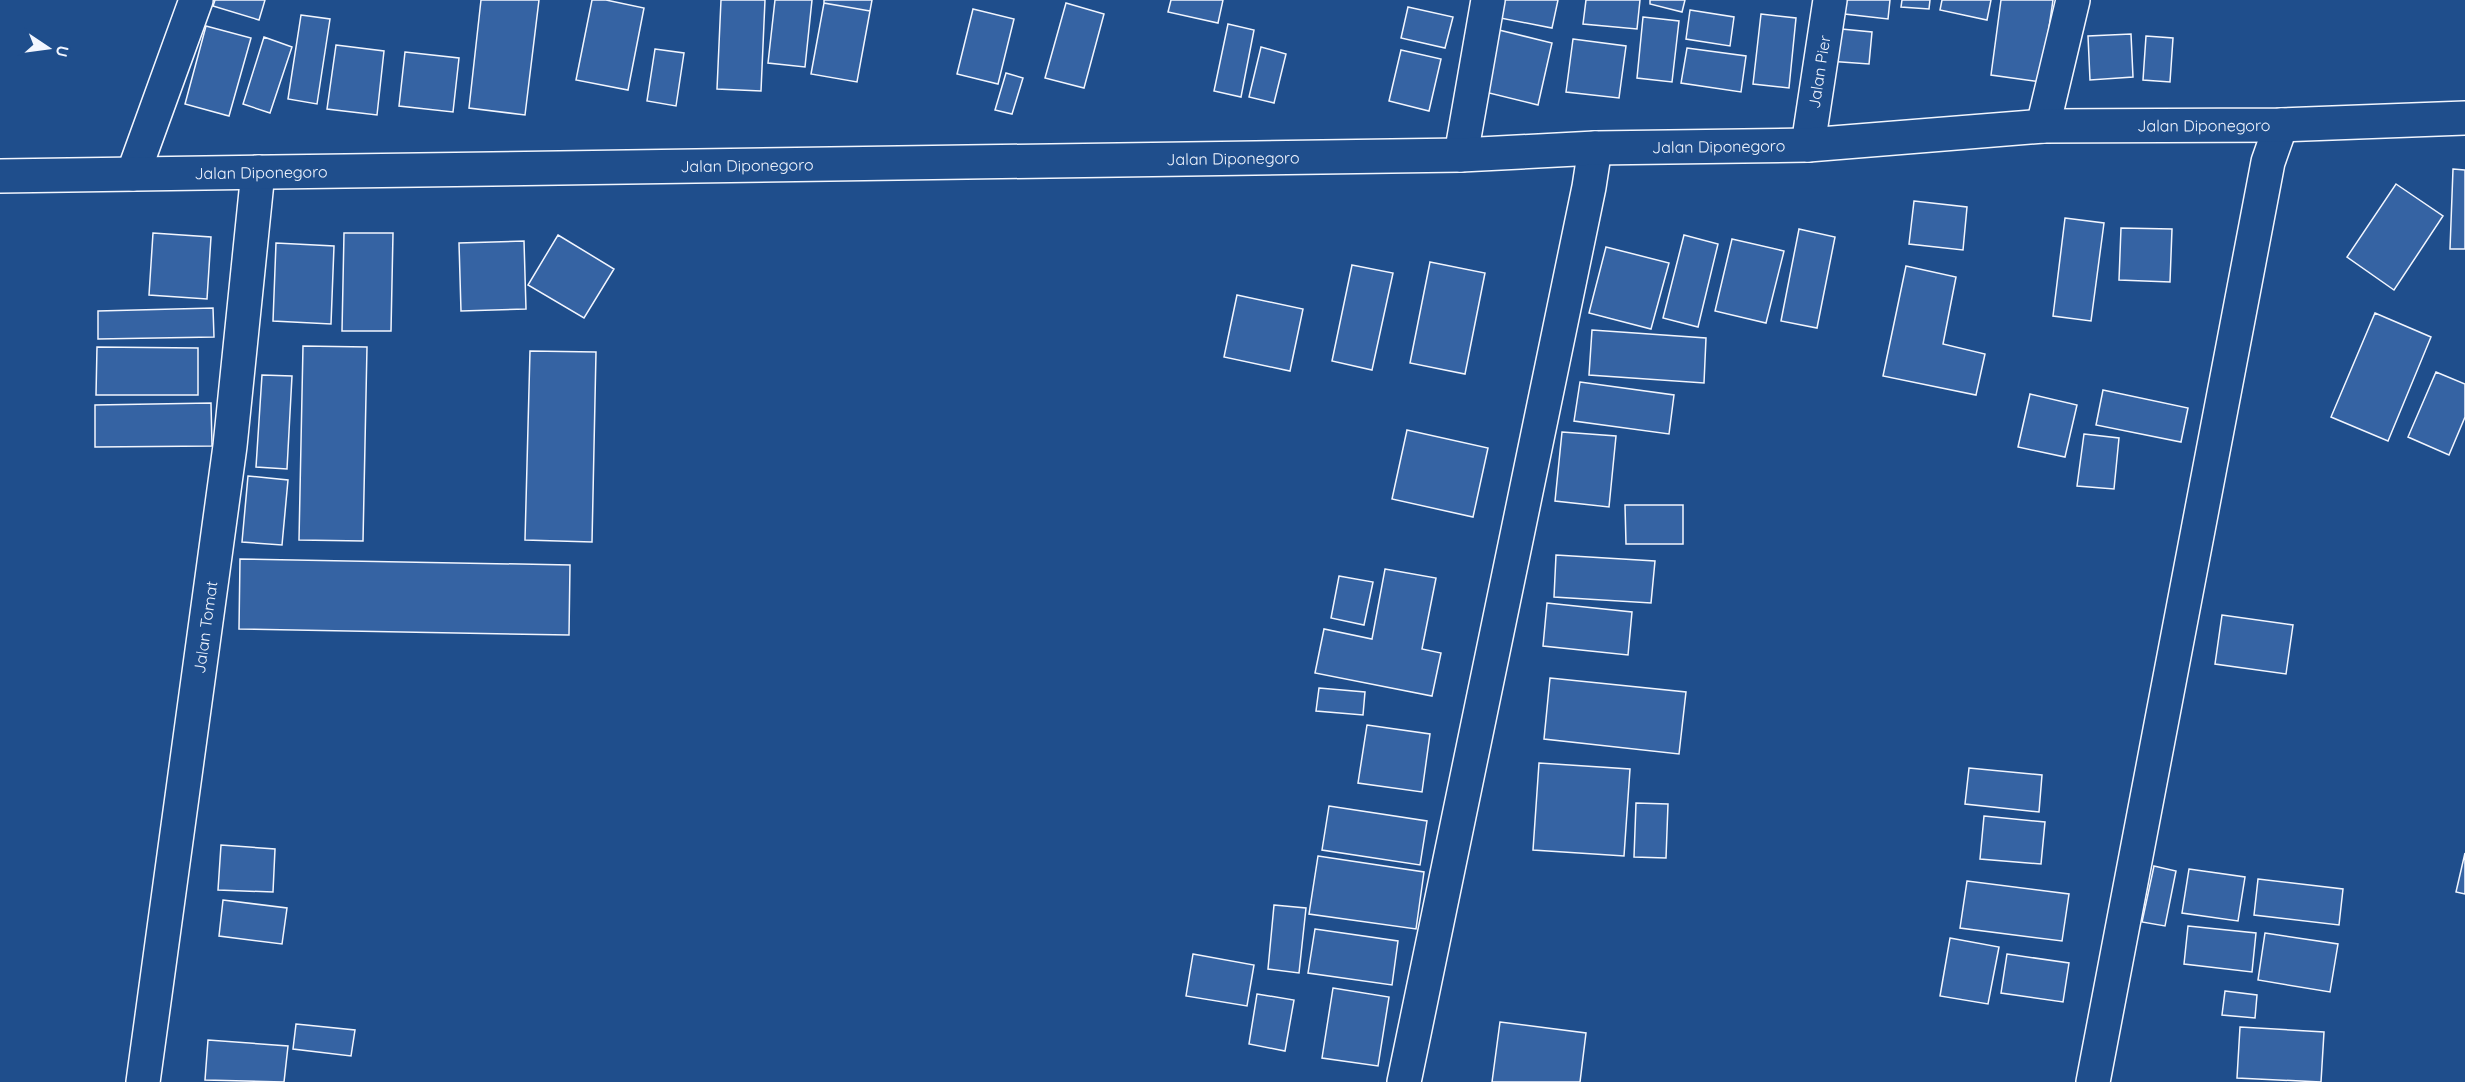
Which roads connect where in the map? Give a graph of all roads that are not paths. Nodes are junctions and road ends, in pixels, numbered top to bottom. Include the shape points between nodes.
1 (196, 0) edge
2 (1488, 0) edge
3 (1830, 0) edge
4 (2073, 0) edge
5 (2465, 118) edge
6 (2281, 125) junction
7 (2043, 126) junction
8 (1808, 144) junction
9 (1595, 148) junction
10 (1461, 155) junction
11 (258, 172) junction
12 (133, 174) junction
13 (0, 176) edge
14 (143, 1082) edge
15 (1404, 1082) edge
16 (2093, 1082) edge

1 - 12 street
2 - 10 street
3 - 8 street, Jalan Pier
4 - 7 street
5 - 6 street, Jalan Diponegoro
6 - 7 street, Jalan Diponegoro
6 - 16 street via 2268,162
7 - 8 street, Jalan Diponegoro
8 - 9 street, Jalan Diponegoro
9 - 10 street, Jalan Diponegoro
9 - 15 street
10 - 11 street, Jalan Diponegoro
11 - 12 street, Jalan Diponegoro
11 - 14 street, Jalan Tomat via 230,446
12 - 13 street, Jalan Diponegoro

